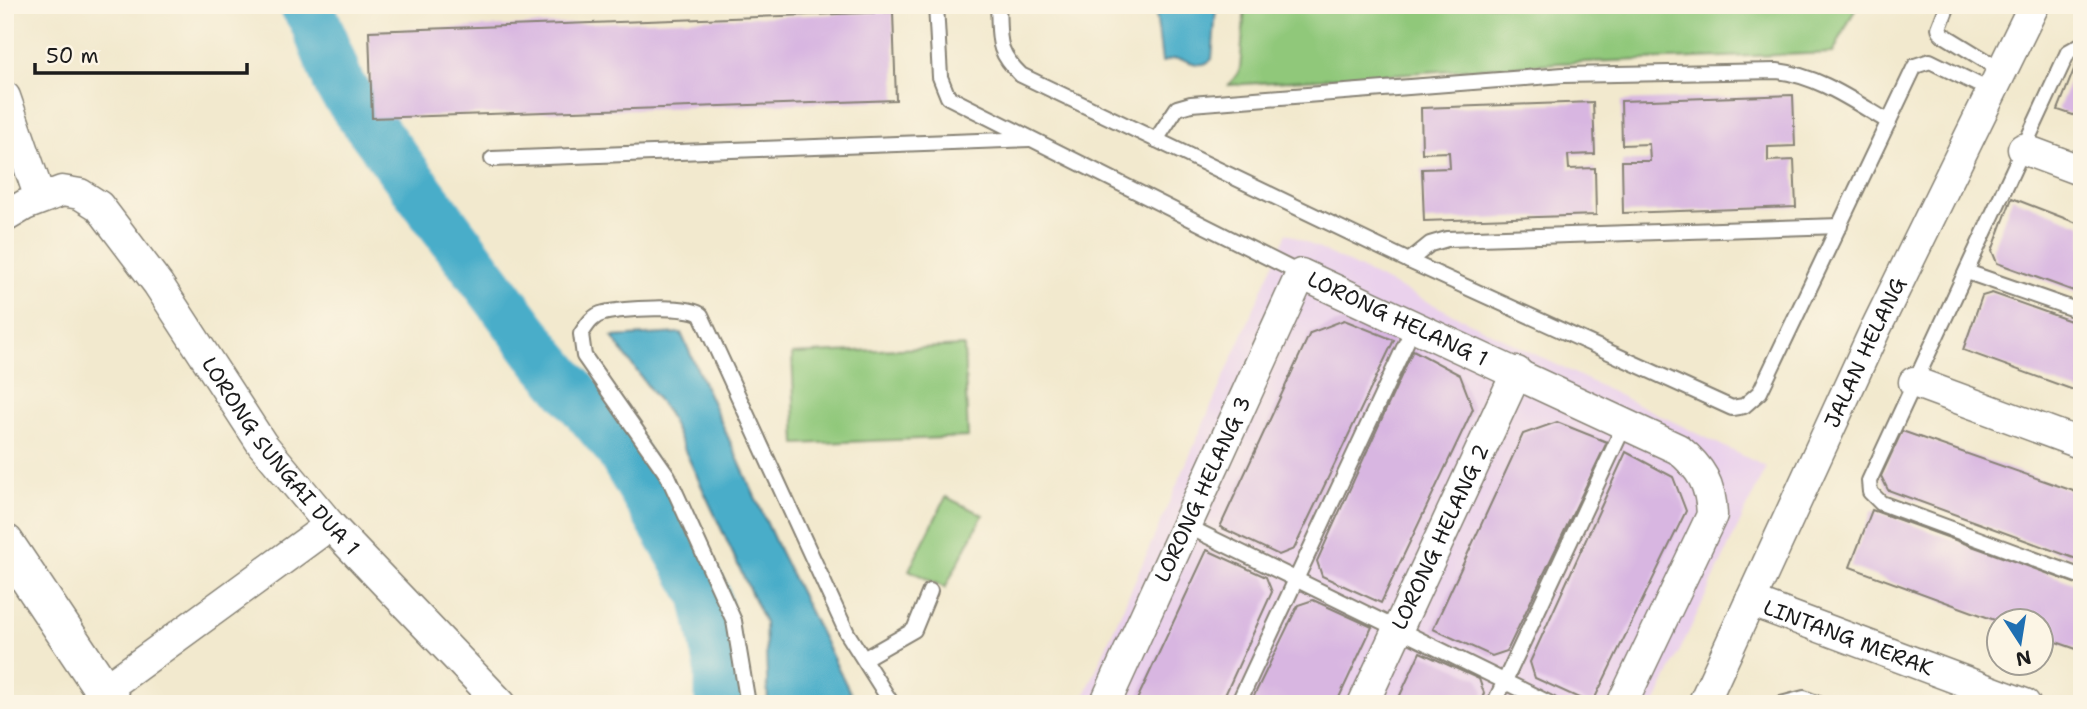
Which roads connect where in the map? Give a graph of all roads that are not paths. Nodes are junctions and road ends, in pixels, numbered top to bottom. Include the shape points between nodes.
1 (936, 5) edge
2 (998, 5) edge
3 (1948, 5) edge
4 (2034, 5) edge
5 (2082, 44) edge
6 (1996, 81) junction
7 (5, 97) edge
8 (1889, 122) junction
9 (1030, 139) junction
10 (1156, 140) junction
11 (2023, 149) junction
12 (492, 159) dead end
13 (2082, 170) edge
14 (40, 198) junction
15 (5, 217) edge
16 (1840, 226) junction
17 (1409, 261) junction
18 (1967, 272) junction
19 (1301, 274) junction
20 (2082, 312) edge
21 (1415, 324) junction
22 (1517, 372) junction
23 (1914, 382) junction
24 (1625, 424) junction
25 (2082, 444) edge
26 (330, 525) junction
27 (1187, 526) junction
28 (5, 543) edge
29 (2082, 577) edge
30 (1296, 579) junction
31 (930, 591) dead end
32 (1750, 601) junction
33 (1398, 629) junction
34 (865, 658) junction
35 (1505, 681) junction
36 (108, 697) edge
37 (501, 704) edge
38 (748, 704) edge
39 (892, 704) edge
40 (1105, 704) edge
41 (1238, 704) edge
42 (1363, 704) edge
43 (1494, 704) edge
44 (1551, 704) edge
45 (1622, 704) edge
46 (1703, 704) edge
47 (1781, 704) edge
48 (1819, 704) edge
49 (2025, 704) edge

1 - 9 lane, LORONG HELANG 1 via 940,77 948,97
2 - 10 lane via 1004,59 1021,75
3 - 6 lane via 1939,28 1942,34
4 - 6 street, JALAN HELANG
5 - 11 lane via 2068,52
6 - 8 lane via 1922,61 1915,66
6 - 32 street, JALAN HELANG
7 - 14 street
8 - 10 lane via 1796,73 1576,75 1191,104 1177,108
8 - 16 lane
9 - 12 lane
9 - 19 lane, LORONG HELANG 1
10 - 17 lane
11 - 13 street
11 - 18 lane
14 - 15 street
14 - 26 street, LORONG SUNGAI DUA 1 via 62,191 80,194 99,206 158,284 262,444
16 - 17 lane via 1447,239 1430,244
16 - 17 lane via 1760,392 1744,407 1732,408
18 - 20 lane
18 - 23 lane
19 - 21 street, LORONG HELANG 1
19 - 27 street, LORONG HELANG 3
21 - 22 street, LORONG HELANG 1
21 - 30 lane
22 - 24 street, LORONG HELANG 1
22 - 33 street, LORONG HELANG 2
23 - 25 street
23 - 29 lane via 1869,481 1870,492 1881,503
24 - 35 lane
24 - 45 street, LORONG HELANG 1 via 1678,449 1696,464 1707,481 1712,515
26 - 36 street
26 - 37 street, LORONG SUNGAI DUA 1
27 - 30 lane
27 - 40 street, LORONG HELANG 3
28 - 36 street
30 - 33 lane
30 - 41 lane
31 - 34 lane via 914,630
32 - 46 street, JALAN HELANG
32 - 49 street, LINTANG MERAK
33 - 35 lane
33 - 42 street, LORONG HELANG 2
34 - 38 lane via 848,633 701,315 677,308 603,313 581,334 584,356 668,476 734,621
34 - 39 lane
35 - 43 lane
35 - 44 lane
47 - 48 lane via 1804,698

